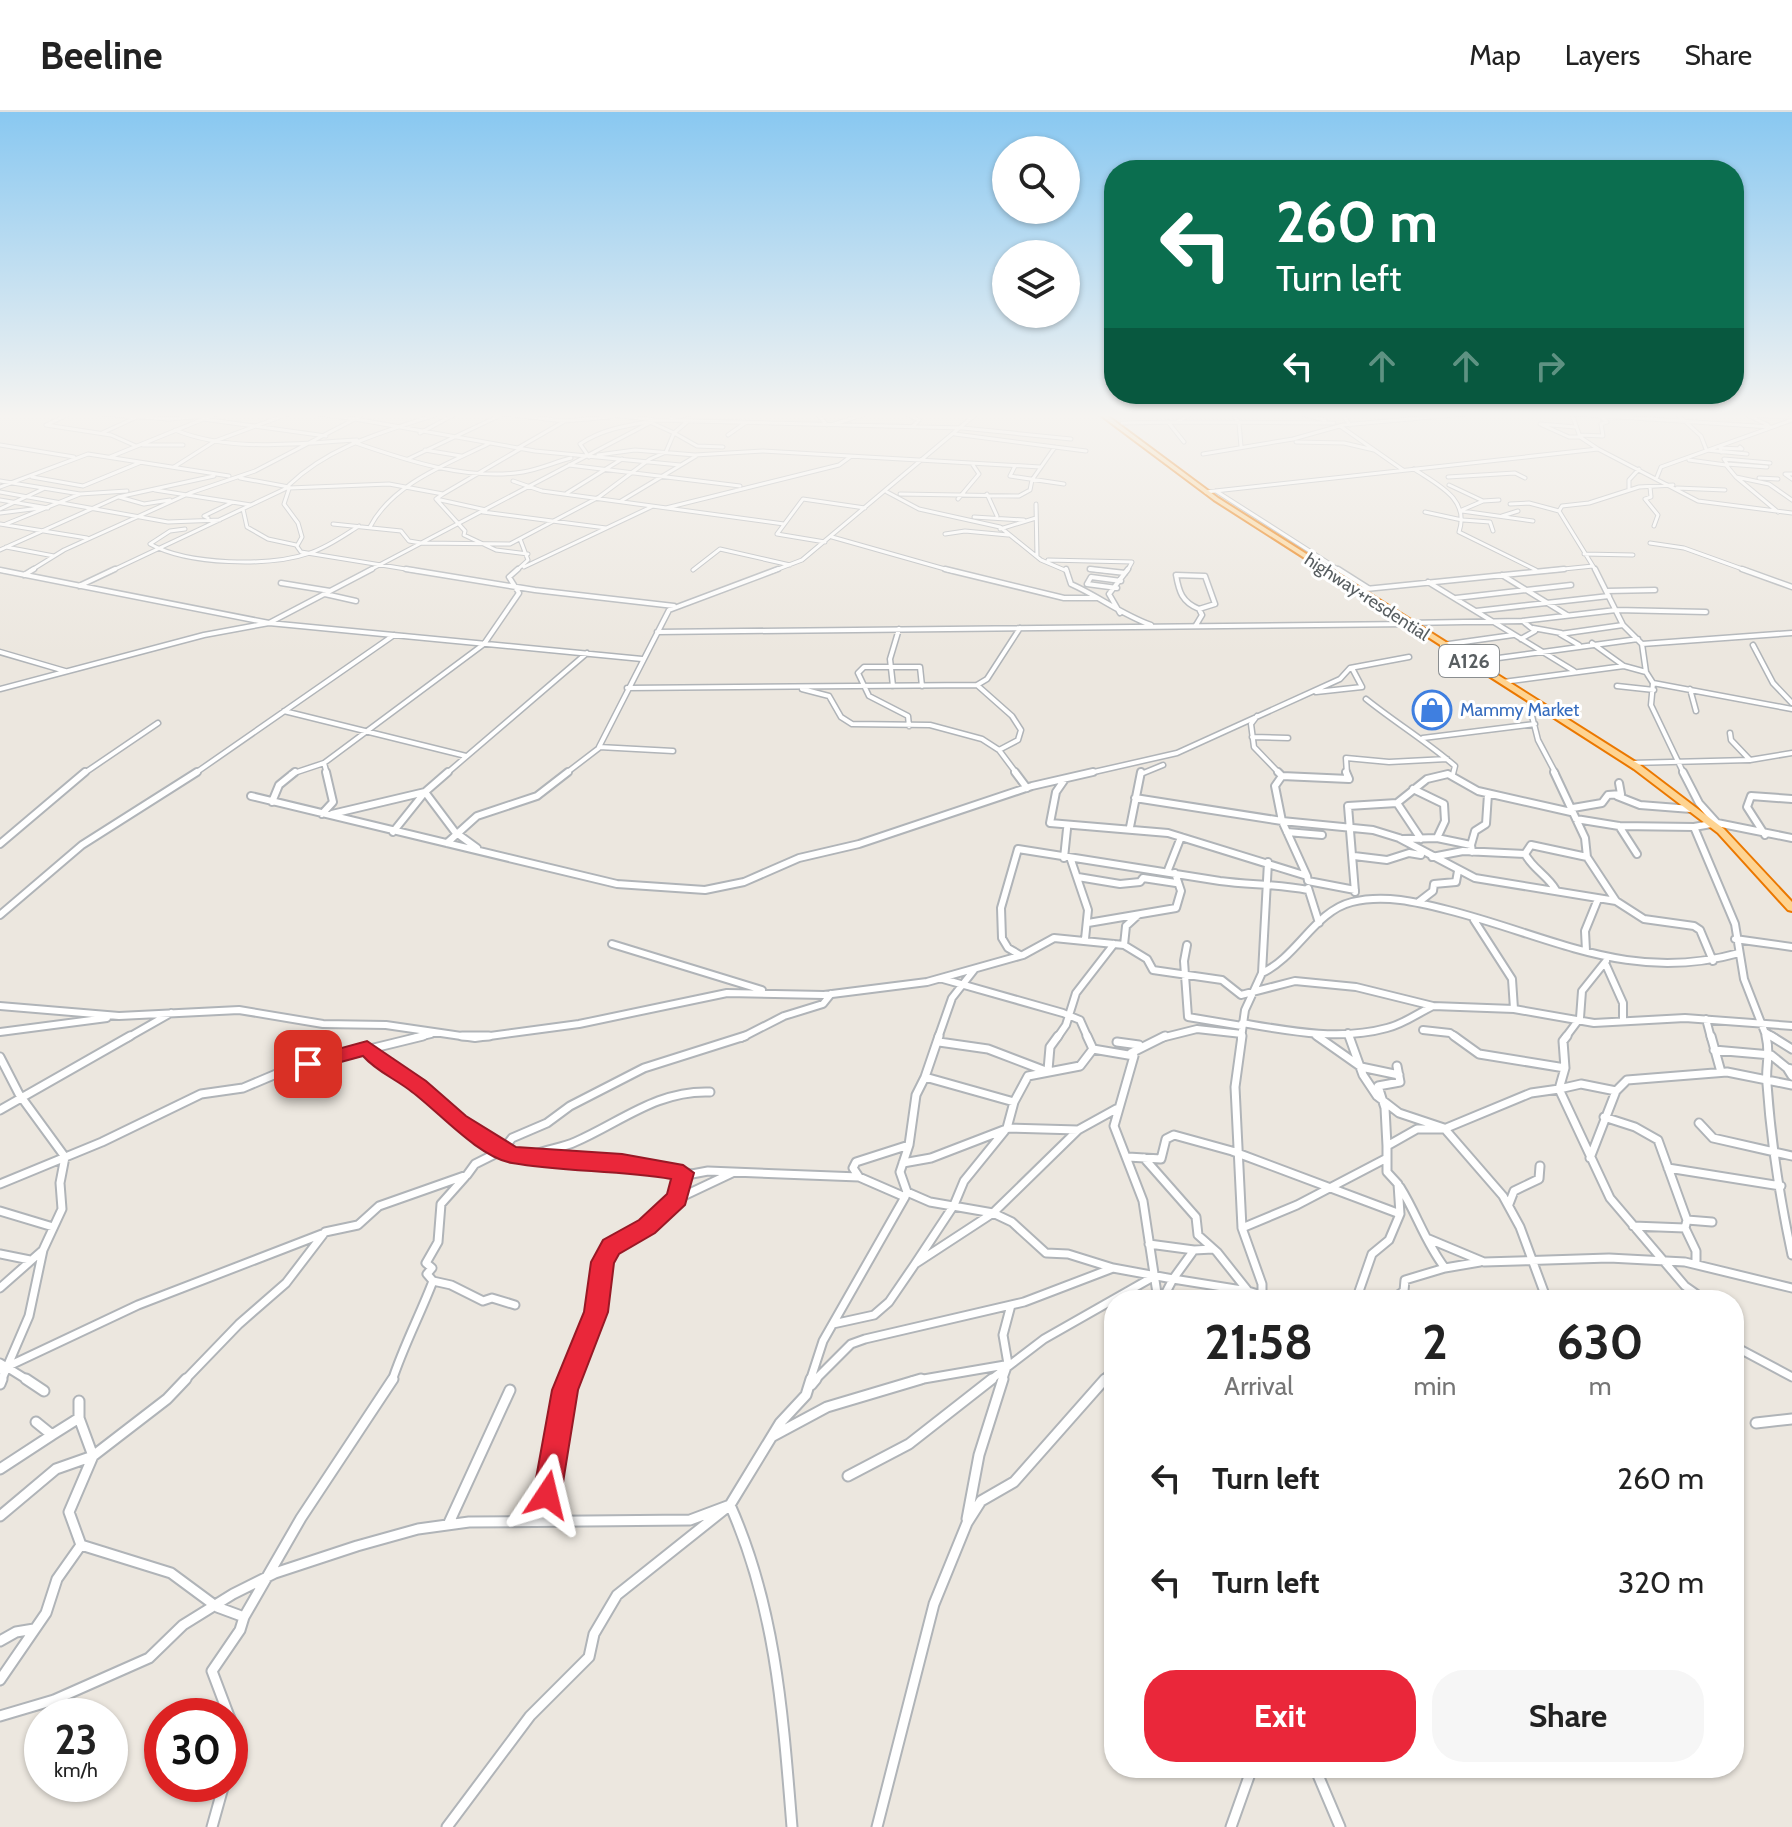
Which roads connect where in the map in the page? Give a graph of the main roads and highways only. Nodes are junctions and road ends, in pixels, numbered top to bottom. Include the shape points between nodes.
1 (1214, 494) edge
2 (1788, 901) edge
3 (1792, 908) edge

1 - 2 highway, highway+resdential / A126 via 1408,624 1631,763 1714,823
2 - 3 highway, highway+resdential / A126

